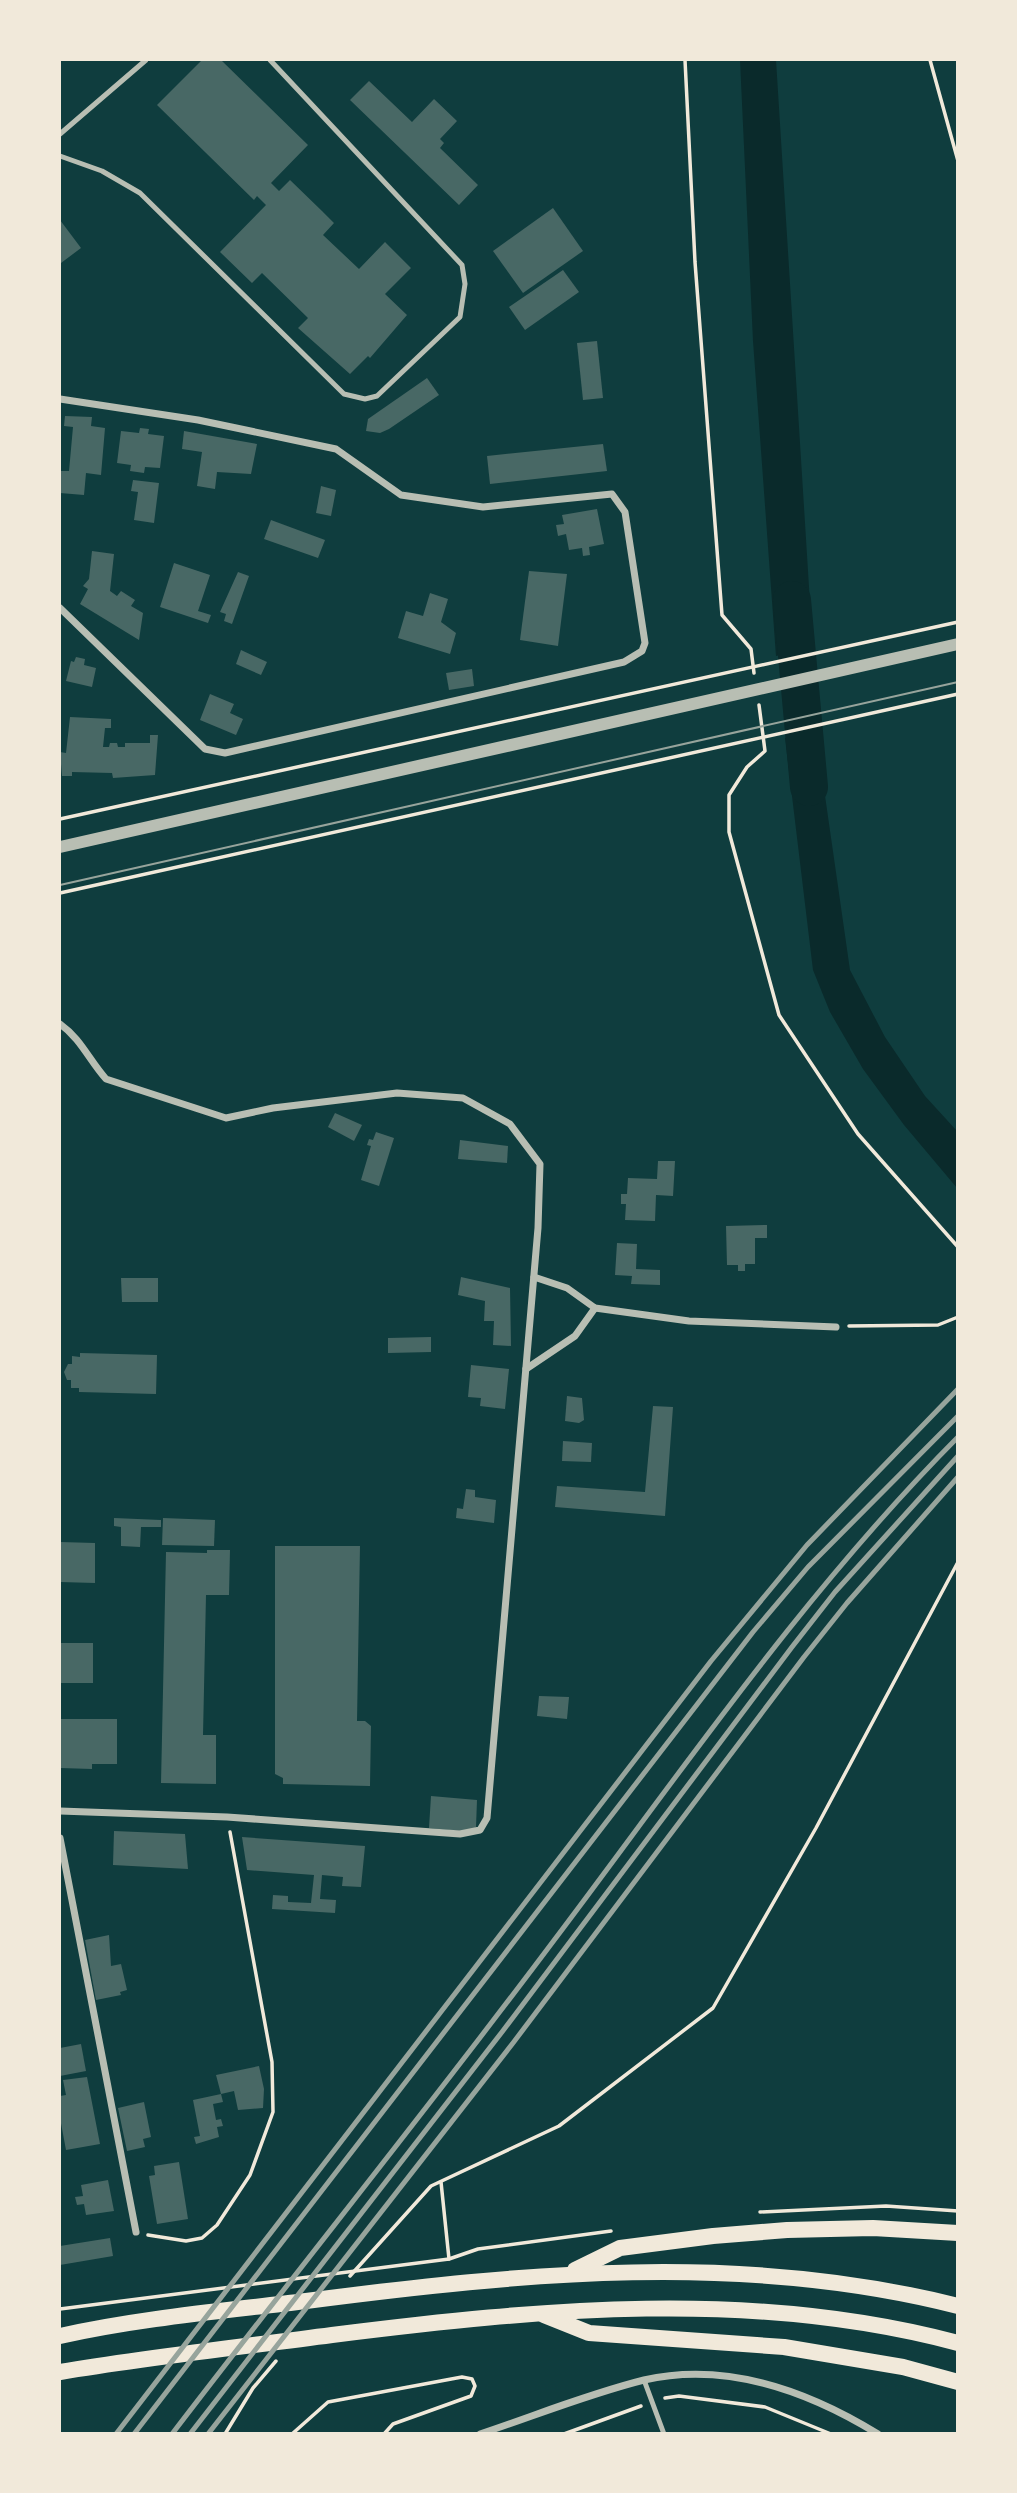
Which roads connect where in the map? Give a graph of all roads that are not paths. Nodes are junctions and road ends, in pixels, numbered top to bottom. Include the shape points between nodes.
1 (146, 60) edge
2 (270, 60) edge
3 (60, 134) edge
4 (60, 156) edge
5 (60, 399) edge
6 (60, 608) edge
7 (957, 644) edge
8 (60, 847) edge
9 (60, 1024) edge
10 (534, 1277) junction
11 (595, 1308) junction
12 (836, 1326) road end
13 (526, 1369) junction
14 (60, 1811) edge
15 (60, 1838) edge
16 (136, 2232) road end
17 (957, 2233) edge
18 (569, 2273) junction
19 (957, 2306) edge
20 (538, 2312) junction
21 (60, 2336) edge
22 (957, 2343) edge
23 (60, 2372) edge
24 (645, 2380) junction
25 (957, 2382) edge
26 (480, 2434) edge
27 (664, 2434) edge
28 (878, 2434) edge

1 - 3 lane
2 - 4 lane via 461,265 465,284 460,317 377,396 365,399 345,394 140,192 102,171
5 - 6 street via 198,420 336,449 401,495 483,507 612,494 625,512 645,634 642,651 634,658 238,752 205,749
7 - 8 street
9 - 10 street via 76,1035 106,1079 226,1118 397,1093 463,1098 510,1124 540,1164
10 - 11 street via 567,1288
10 - 13 street
11 - 12 street via 689,1321
11 - 13 street via 575,1336
13 - 14 street via 487,1818 480,1830 460,1834 227,1817
15 - 16 street
17 - 18 main road via 873,2228 713,2236 620,2248
18 - 19 main road via 678,2270 750,2274 911,2294
18 - 21 main road via 398,2289
20 - 22 main road via 633,2307 755,2310 816,2316
20 - 23 main road
20 - 25 main road via 589,2333 784,2347 903,2367
24 - 26 street
24 - 27 lane
24 - 28 street via 715,2375 778,2385 842,2411

